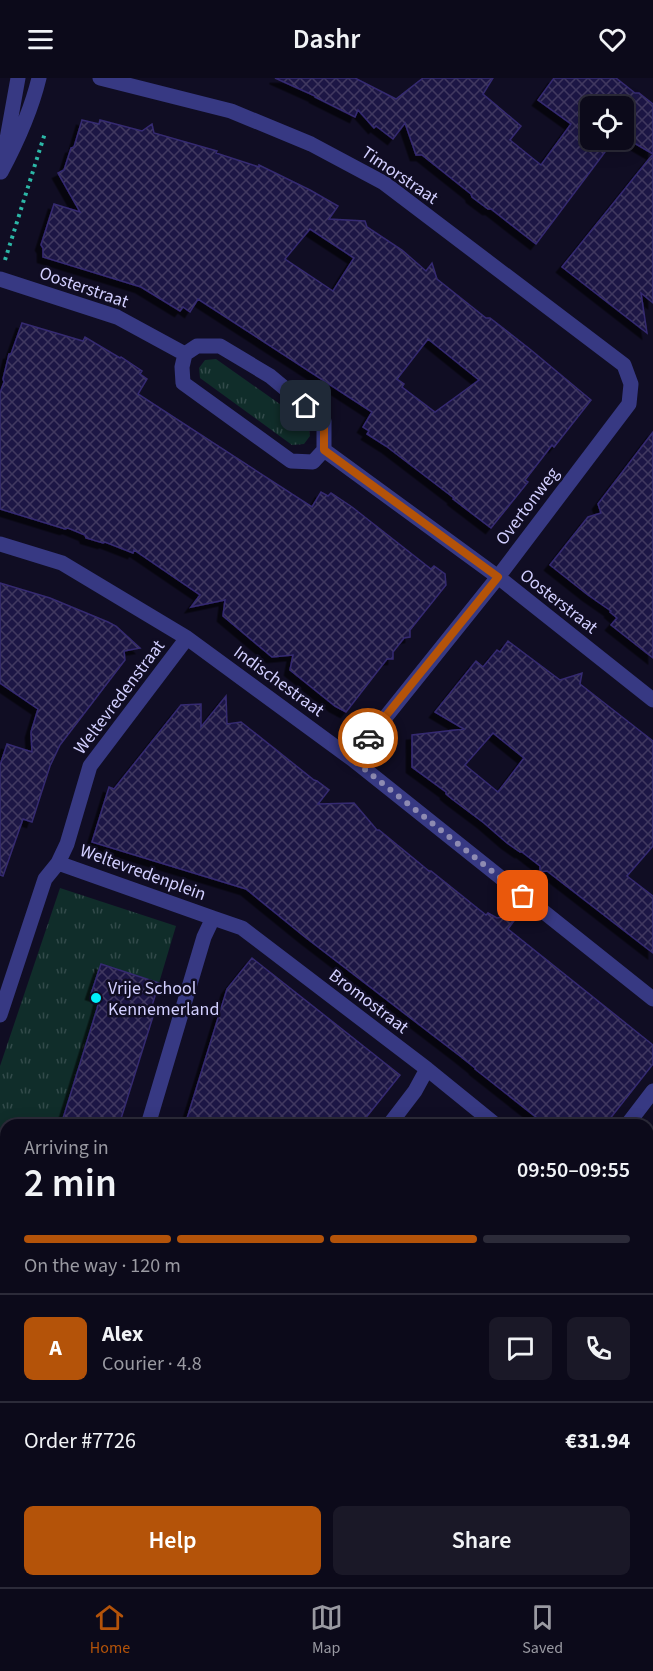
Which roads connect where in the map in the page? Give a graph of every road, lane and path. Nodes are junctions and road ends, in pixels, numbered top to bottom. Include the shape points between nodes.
1 (18, 78) edge
2 (39, 78) edge
3 (100, 78) edge
4 (47, 125) dead end
5 (1, 174) edge
6 (2, 273) edge
7 (185, 354) junction
8 (631, 384) joint
9 (324, 450) junction
10 (0, 544) edge
11 (498, 577) junction
12 (187, 638) junction
13 (653, 700) edge
14 (352, 759) junction
15 (58, 863) junction
16 (213, 918) junction
17 (653, 999) edge
18 (0, 1015) edge
19 (427, 1070) junction
20 (653, 1091) edge
21 (150, 1119) edge
22 (394, 1119) edge
23 (488, 1119) edge
24 (632, 1119) edge

1 - 5 street
2 - 5 street
3 - 8 street, Timorstraat via 231,111 311,144 384,183 624,365
4 - 6 path
6 - 7 street, Oosterstraat via 117,317
7 - 9 street via 197,346 220,346 270,376 324,421
7 - 9 street via 183,383 291,461 313,462
8 - 11 street, Overtonweg via 629,404
9 - 11 street, Oosterstraat
10 - 12 street, Indischestraat via 62,563
11 - 13 street, Oosterstraat
11 - 14 street, Overtonweg
12 - 14 street, Indischestraat
12 - 15 street, Weltevredenstraat via 90,766
14 - 17 street, Indischestraat
15 - 16 street, Weltevredenplein
15 - 18 street, Weltevredenstraat via 45,879
16 - 19 street, Bromostraat via 242,928
16 - 21 street, Weltevredenplein
19 - 22 street
19 - 23 street, Bromostraat
20 - 24 street

